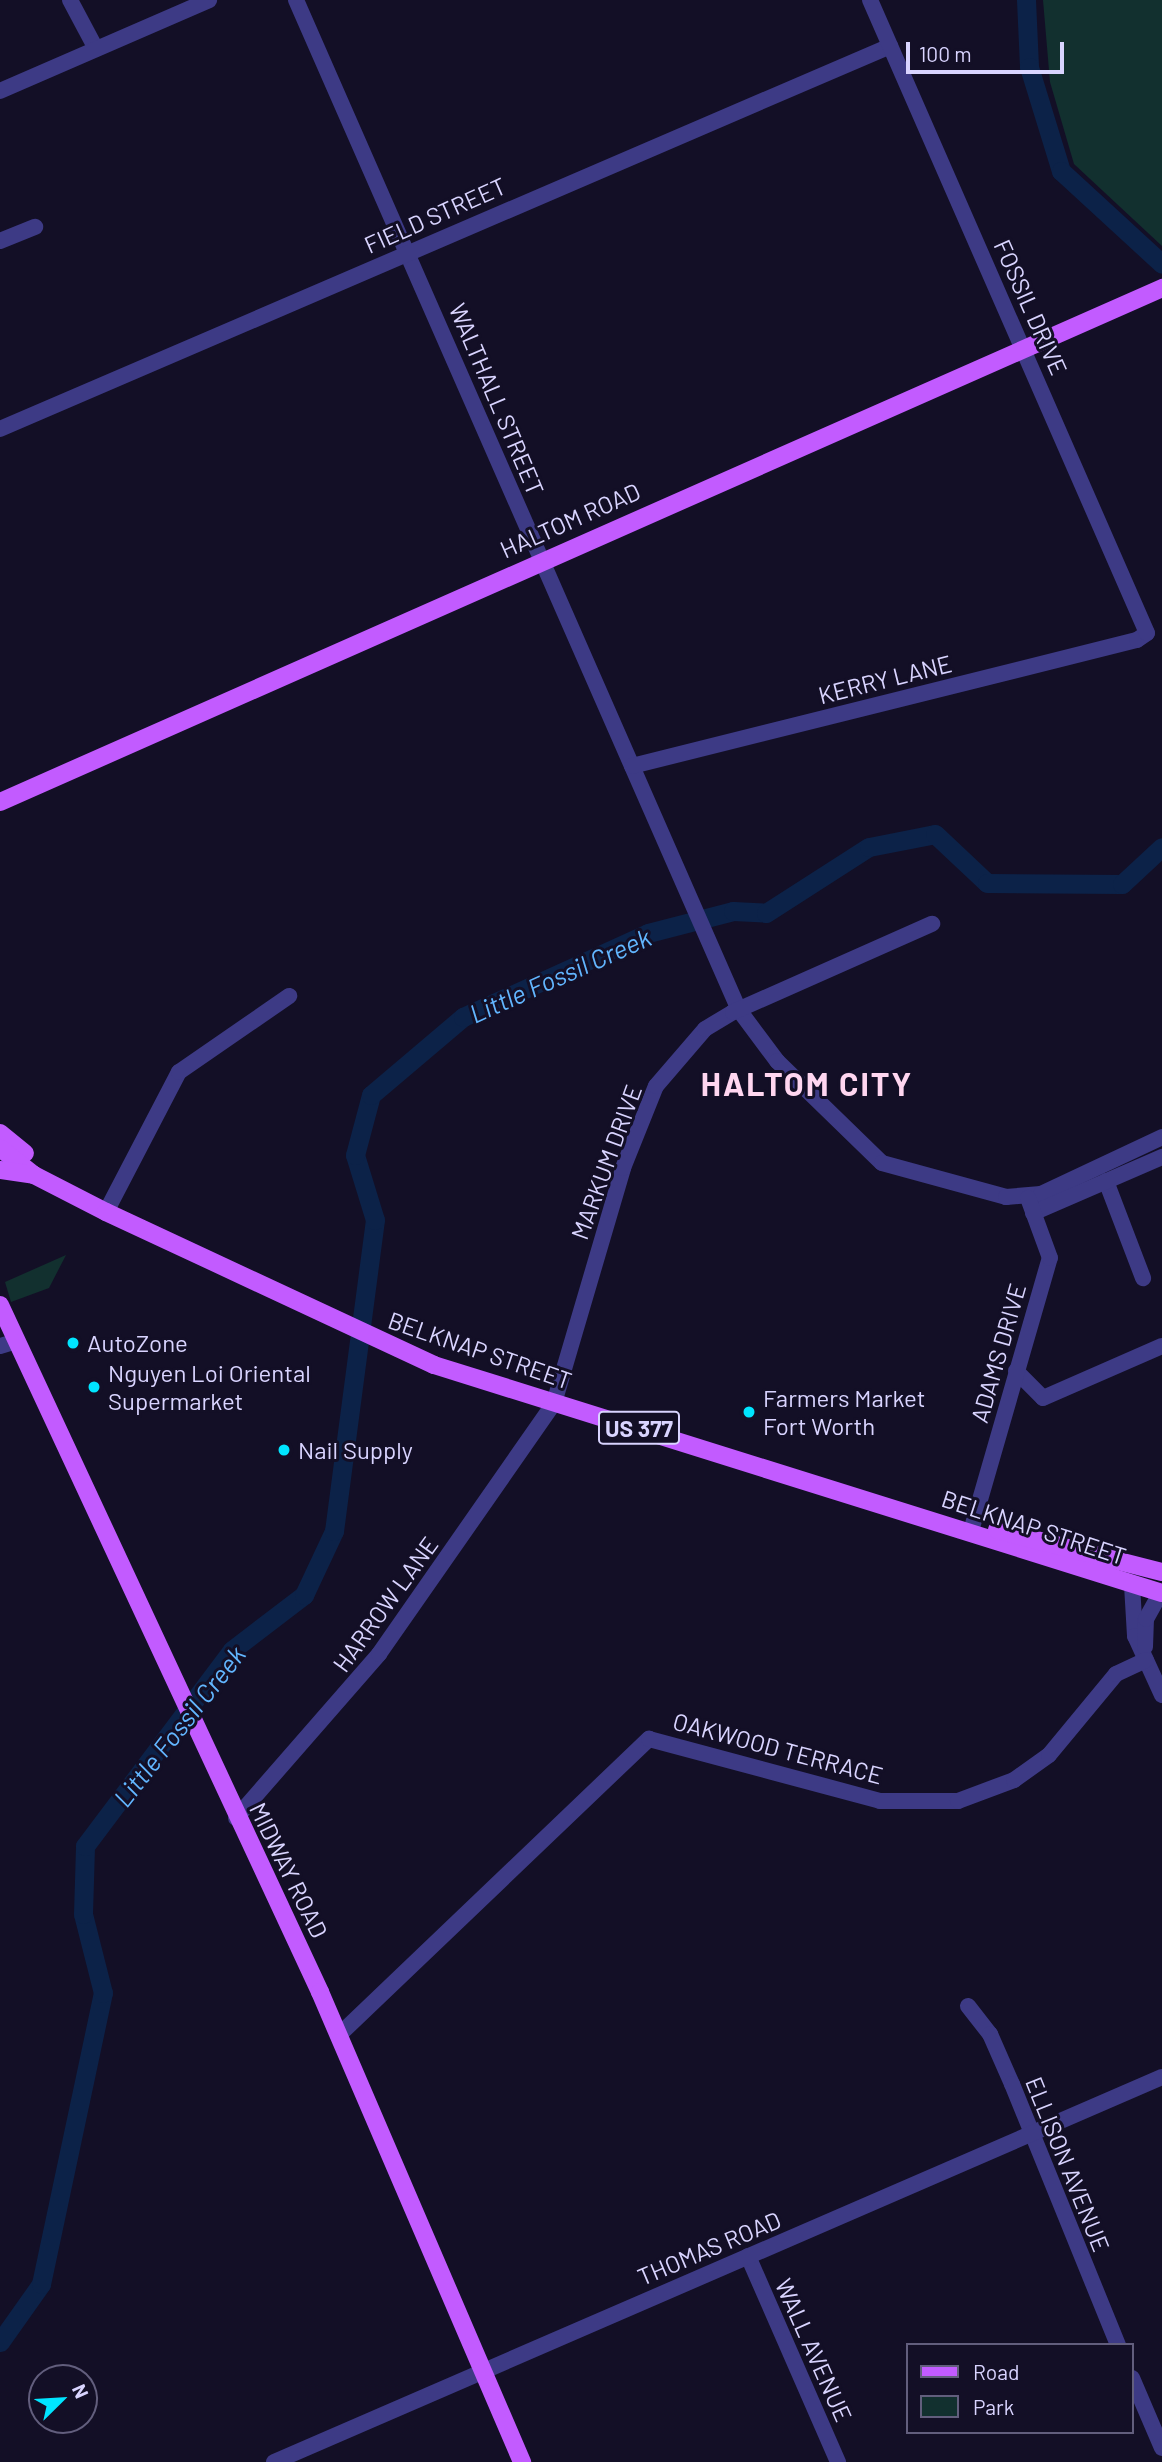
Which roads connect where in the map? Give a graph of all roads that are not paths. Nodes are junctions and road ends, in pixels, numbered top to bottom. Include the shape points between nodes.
1 (71, 0) edge
2 (209, 0) edge
3 (296, 0) edge
4 (870, 0) edge
5 (890, 46) junction
6 (96, 48) junction
7 (0, 91) edge
8 (35, 228) dead end
9 (0, 240) edge
10 (405, 253) junction
11 (1154, 291) edge
12 (1025, 349) junction
13 (0, 429) edge
14 (541, 559) junction
15 (1147, 633) joint
16 (632, 766) junction
17 (0, 802) edge
18 (932, 924) dead end
19 (289, 996) dead end
20 (738, 1010) junction
21 (0, 1133) edge
22 (1162, 1137) edge
23 (0, 1148) edge
24 (1162, 1157) edge
25 (0, 1170) edge
26 (34, 1175) junction
27 (1105, 1181) junction
28 (72, 1195) junction
29 (1034, 1207) junction
30 (106, 1212) junction
31 (1143, 1278) dead end
32 (0, 1305) edge
33 (8, 1343) edge
34 (1162, 1346) edge
35 (1016, 1371) junction
36 (554, 1403) junction
37 (892, 1504) junction
38 (973, 1524) junction
39 (1162, 1572) edge
40 (1132, 1585) junction
41 (1161, 1592) edge
42 (1146, 1660) junction
43 (1162, 1695) edge
44 (236, 1818) junction
45 (968, 2006) dead end
46 (339, 2035) junction
47 (1162, 2077) edge
48 (1030, 2135) junction
49 (748, 2256) junction
50 (1117, 2343) edge
51 (482, 2368) junction
52 (1134, 2383) edge
53 (1162, 2448) edge
54 (274, 2462) edge
55 (522, 2462) edge
56 (838, 2462) edge

1 - 6 street
2 - 6 street
3 - 10 street, WALTHALL STREET
4 - 5 street, FOSSIL DRIVE
5 - 10 street, FIELD STREET
5 - 12 street, FOSSIL DRIVE
6 - 7 street
8 - 9 street
10 - 13 street, FIELD STREET
10 - 14 street, WALTHALL STREET
11 - 12 main road, HALTOM ROAD
12 - 14 main road, HALTOM ROAD
12 - 15 street, FOSSIL DRIVE
14 - 16 street, WALTHALL STREET
14 - 17 main road, HALTOM ROAD
15 - 16 street, KERRY LANE
16 - 20 street, WALTHALL STREET
18 - 20 street, MARKUM DRIVE
19 - 30 street via 179,1072
20 - 29 street, WALTHALL STREET via 777,1061 882,1163 931,1181
20 - 36 street, MARKUM DRIVE via 705,1029 656,1086 623,1168
21 - 28 main road
22 - 29 street
23 - 26 main road, BELKNAP STREET / US 377
24 - 27 street
25 - 26 main road, BELKNAP STREET / US 377
26 - 28 main road, BELKNAP STREET / US 377
27 - 29 street
27 - 31 street
28 - 30 main road, BELKNAP STREET / US 377
29 - 35 street, ADAMS DRIVE via 1049,1258
30 - 36 main road, BELKNAP STREET / US 377 via 388,1345
32 - 33 main road, MIDWAY ROAD
33 - 44 main road, MIDWAY ROAD
34 - 35 street via 1043,1398
35 - 38 street, ADAMS DRIVE
36 - 37 main road, BELKNAP STREET / US 377
36 - 44 street, HARROW LANE via 379,1654
37 - 38 main road, BELKNAP STREET / US 377
37 - 40 main road, BELKNAP STREET / US 377
38 - 39 main road, BELKNAP STREET / US 377
40 - 41 main road, BELKNAP STREET / US 377
40 - 42 street via 1135,1636
41 - 42 street via 1146,1619
42 - 43 street
42 - 46 street, OAKWOOD TERRACE via 1116,1674 1049,1755 1014,1780 958,1801 880,1801 649,1739
44 - 46 main road, MIDWAY ROAD
45 - 48 street, ELLISON AVENUE via 990,2035
46 - 51 main road, MIDWAY ROAD
47 - 48 street, THOMAS ROAD
48 - 49 street, THOMAS ROAD
48 - 50 street, ELLISON AVENUE
49 - 51 street, THOMAS ROAD
49 - 56 street, WALL AVENUE
51 - 54 street, THOMAS ROAD
51 - 55 main road, MIDWAY ROAD
52 - 53 street

